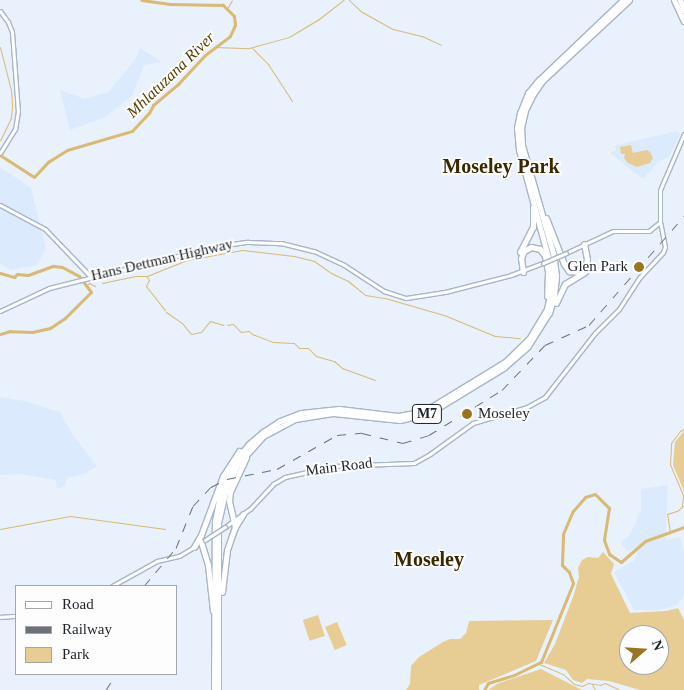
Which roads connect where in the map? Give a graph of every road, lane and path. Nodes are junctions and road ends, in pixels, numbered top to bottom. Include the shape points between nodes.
1 (623, 0) edge
2 (630, 0) edge
3 (674, 0) edge
4 (680, 0) edge
5 (684, 10) edge
6 (0, 11) edge
7 (684, 21) edge
8 (573, 50) junction
9 (566, 56) junction
10 (684, 134) edge
11 (1, 152) edge
12 (524, 167) junction
13 (530, 176) junction
14 (0, 205) edge
15 (660, 222) junction
16 (585, 244) junction
17 (522, 272) junction
18 (89, 277) junction
19 (0, 310) edge
20 (533, 334) junction
21 (525, 349) junction
22 (272, 430) junction
23 (252, 440) junction
24 (350, 465) junction
25 (358, 469) dead end
26 (237, 517) junction
27 (235, 527) junction
28 (201, 542) junction
29 (114, 585) edge
30 (15, 616) edge
31 (0, 617) edge
32 (216, 628) junction
33 (219, 650) junction
34 (216, 690) edge

1 - 8 highway, M7
2 - 8 highway, M7
3 - 7 highway
4 - 5 highway
6 - 11 street via 12,32 18,111 15,129
8 - 9 highway, M7
9 - 12 highway, M7 via 535,84 522,106 517,136
9 - 13 highway, M7 via 536,89 525,110 522,140
10 - 15 street, Main Road via 661,186
12 - 17 highway via 534,219 519,253
12 - 20 highway, M7 via 552,272 549,302
13 - 16 highway via 569,271 579,272 585,267
13 - 21 highway, M7 via 553,253 556,276 549,313
14 - 18 street via 45,229
15 - 16 street, Hans Dettman Highway via 650,230 620,229
15 - 24 street, Main Road via 665,247 662,254 640,277 619,309 595,333 552,390 538,402 473,423 420,460 405,464
16 - 17 street, Hans Dettman Highway, bridge
16 - 21 highway via 589,258 586,270 565,284 544,328
17 - 18 street, Hans Dettman Highway via 430,296 406,298 384,291 323,255 295,246 259,242 218,246
17 - 20 highway via 520,258 524,251 531,247 540,249 546,259 548,289
18 - 19 street, Hans Dettman Highway via 34,293
20 - 23 highway, M7 via 520,350 501,364 419,413 398,416 339,409 308,412 280,421
21 - 22 highway, M7 via 503,368 422,416 390,420 320,413 296,418
22 - 26 highway via 252,450 234,481 229,497
22 - 33 highway, M7 via 242,457 222,501 218,537
23 - 28 highway via 244,444 227,468
23 - 32 highway, M7 via 228,474 217,506 214,534
24 - 25 street
24 - 26 street, Main Road via 329,466 284,477
26 - 27 highway
26 - 27 highway
26 - 28 street, Main Road, bridge
27 - 33 highway via 224,570
28 - 29 street, Main Road via 179,556 157,561
28 - 32 highway via 208,565
30 - 31 street
32 - 34 highway, M7
33 - 34 highway, M7

